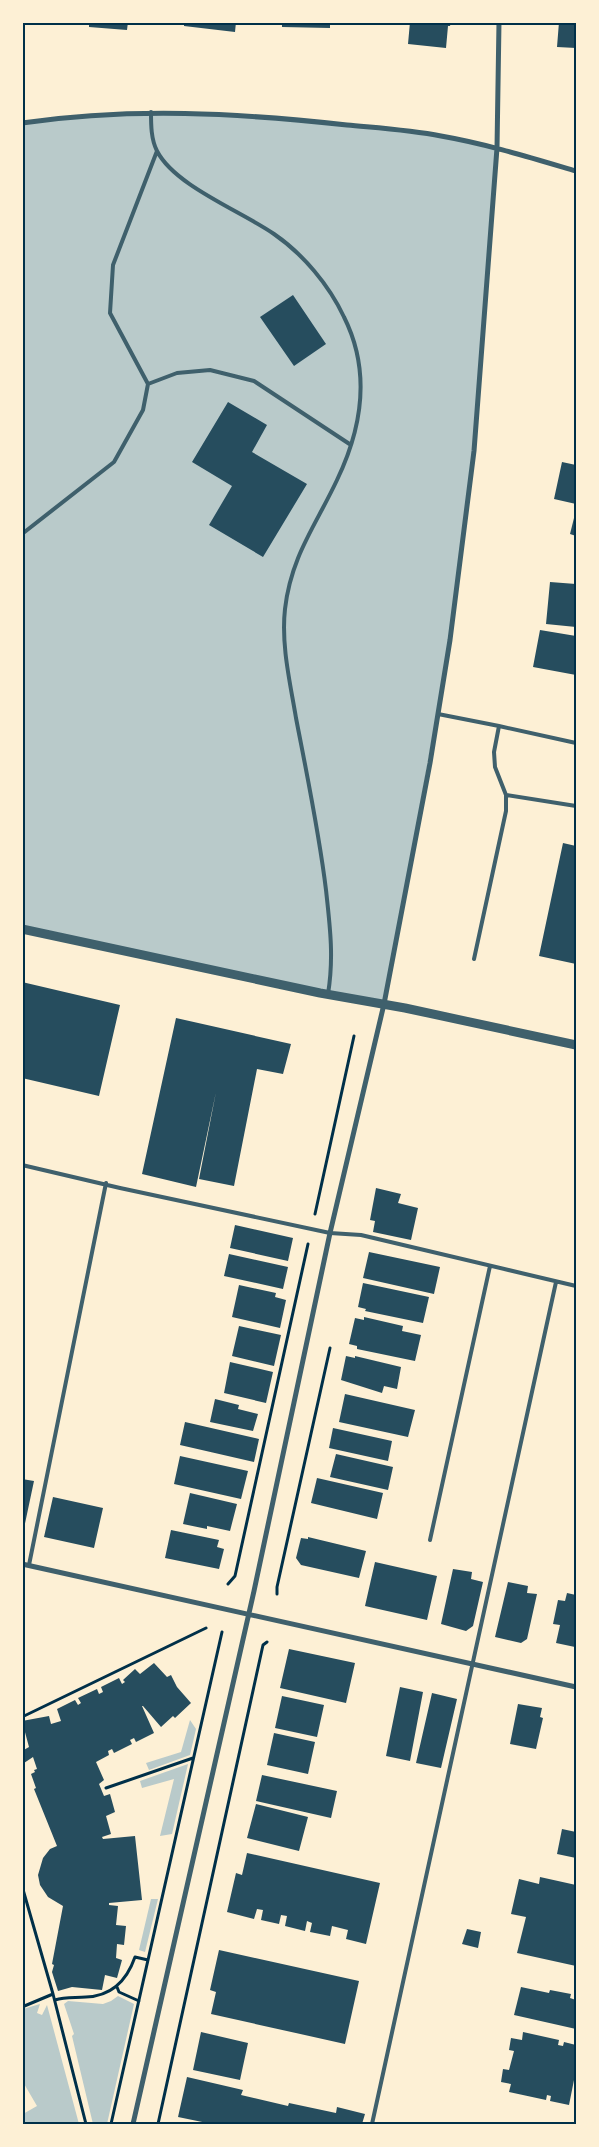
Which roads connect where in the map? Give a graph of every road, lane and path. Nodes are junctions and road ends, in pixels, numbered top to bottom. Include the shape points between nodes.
1 (499, 22) edge
2 (151, 112) junction
3 (22, 123) edge
4 (497, 148) junction
5 (157, 151) junction
6 (576, 171) edge
7 (148, 384) junction
8 (352, 445) junction
9 (22, 534) edge
10 (438, 714) junction
11 (499, 726) junction
12 (576, 743) edge
13 (506, 795) junction
14 (576, 806) edge
15 (22, 928) edge
16 (474, 959) dead end
17 (328, 994) junction
18 (384, 1004) junction
19 (354, 1036) dead end
20 (576, 1045) edge
21 (22, 1165) edge
22 (106, 1184) junction
23 (312, 1229) junction
24 (330, 1233) junction
25 (490, 1266) junction
26 (556, 1282) junction
27 (576, 1286) edge
28 (330, 1348) dead end
29 (430, 1540) dead end
30 (22, 1564) edge
31 (29, 1565) junction
32 (228, 1584) dead end
33 (278, 1594) dead end
34 (248, 1614) junction
35 (206, 1628) dead end
36 (222, 1632) dead end
37 (266, 1642) dead end
38 (474, 1664) junction
39 (576, 1687) edge
40 (22, 1717) edge
41 (194, 1758) junction
42 (106, 1788) dead end
43 (22, 1886) edge
44 (148, 1960) junction
45 (117, 1987) junction
46 (53, 1994) junction
47 (55, 2000) junction
48 (139, 2001) junction
49 (22, 2006) edge
50 (86, 2124) edge
51 (111, 2124) edge
52 (133, 2124) edge
53 (158, 2124) edge
54 (372, 2124) edge

1 - 4 street
2 - 3 street via 67,116
2 - 4 street via 292,119 440,135
2 - 5 lane via 151,132
4 - 6 street
4 - 10 street via 474,451
5 - 7 lane via 113,265 110,312
5 - 8 lane via 169,168 188,183 274,234 297,252 323,282 344,316 356,345 361,407
7 - 8 lane via 177,373 210,370 254,381
7 - 9 lane via 143,410 114,462
8 - 17 lane via 305,538 292,574 285,609 284,641 290,684 321,848 330,927 333,962
10 - 11 lane
10 - 18 street
11 - 12 lane
11 - 13 lane via 495,767
13 - 14 lane
13 - 16 lane via 506,811
15 - 17 street
17 - 18 street
18 - 20 street
18 - 24 street
19 - 23 path
21 - 22 lane
22 - 23 lane
22 - 31 lane
23 - 24 lane
23 - 32 path via 259,1471 234,1576
24 - 25 lane via 361,1235
24 - 34 street
25 - 26 lane
25 - 29 lane
26 - 27 lane
26 - 38 lane
28 - 33 path
30 - 31 street
31 - 34 street
34 - 38 street
34 - 52 street
35 - 40 path
36 - 41 path
37 - 53 path
38 - 39 street
38 - 54 lane
41 - 42 path
41 - 44 path
43 - 46 path
44 - 45 path via 135,1957 127,1976
44 - 48 path
45 - 47 path via 97,1996
45 - 48 path via 119,1992
46 - 47 path
46 - 49 path
47 - 50 path
48 - 51 path

